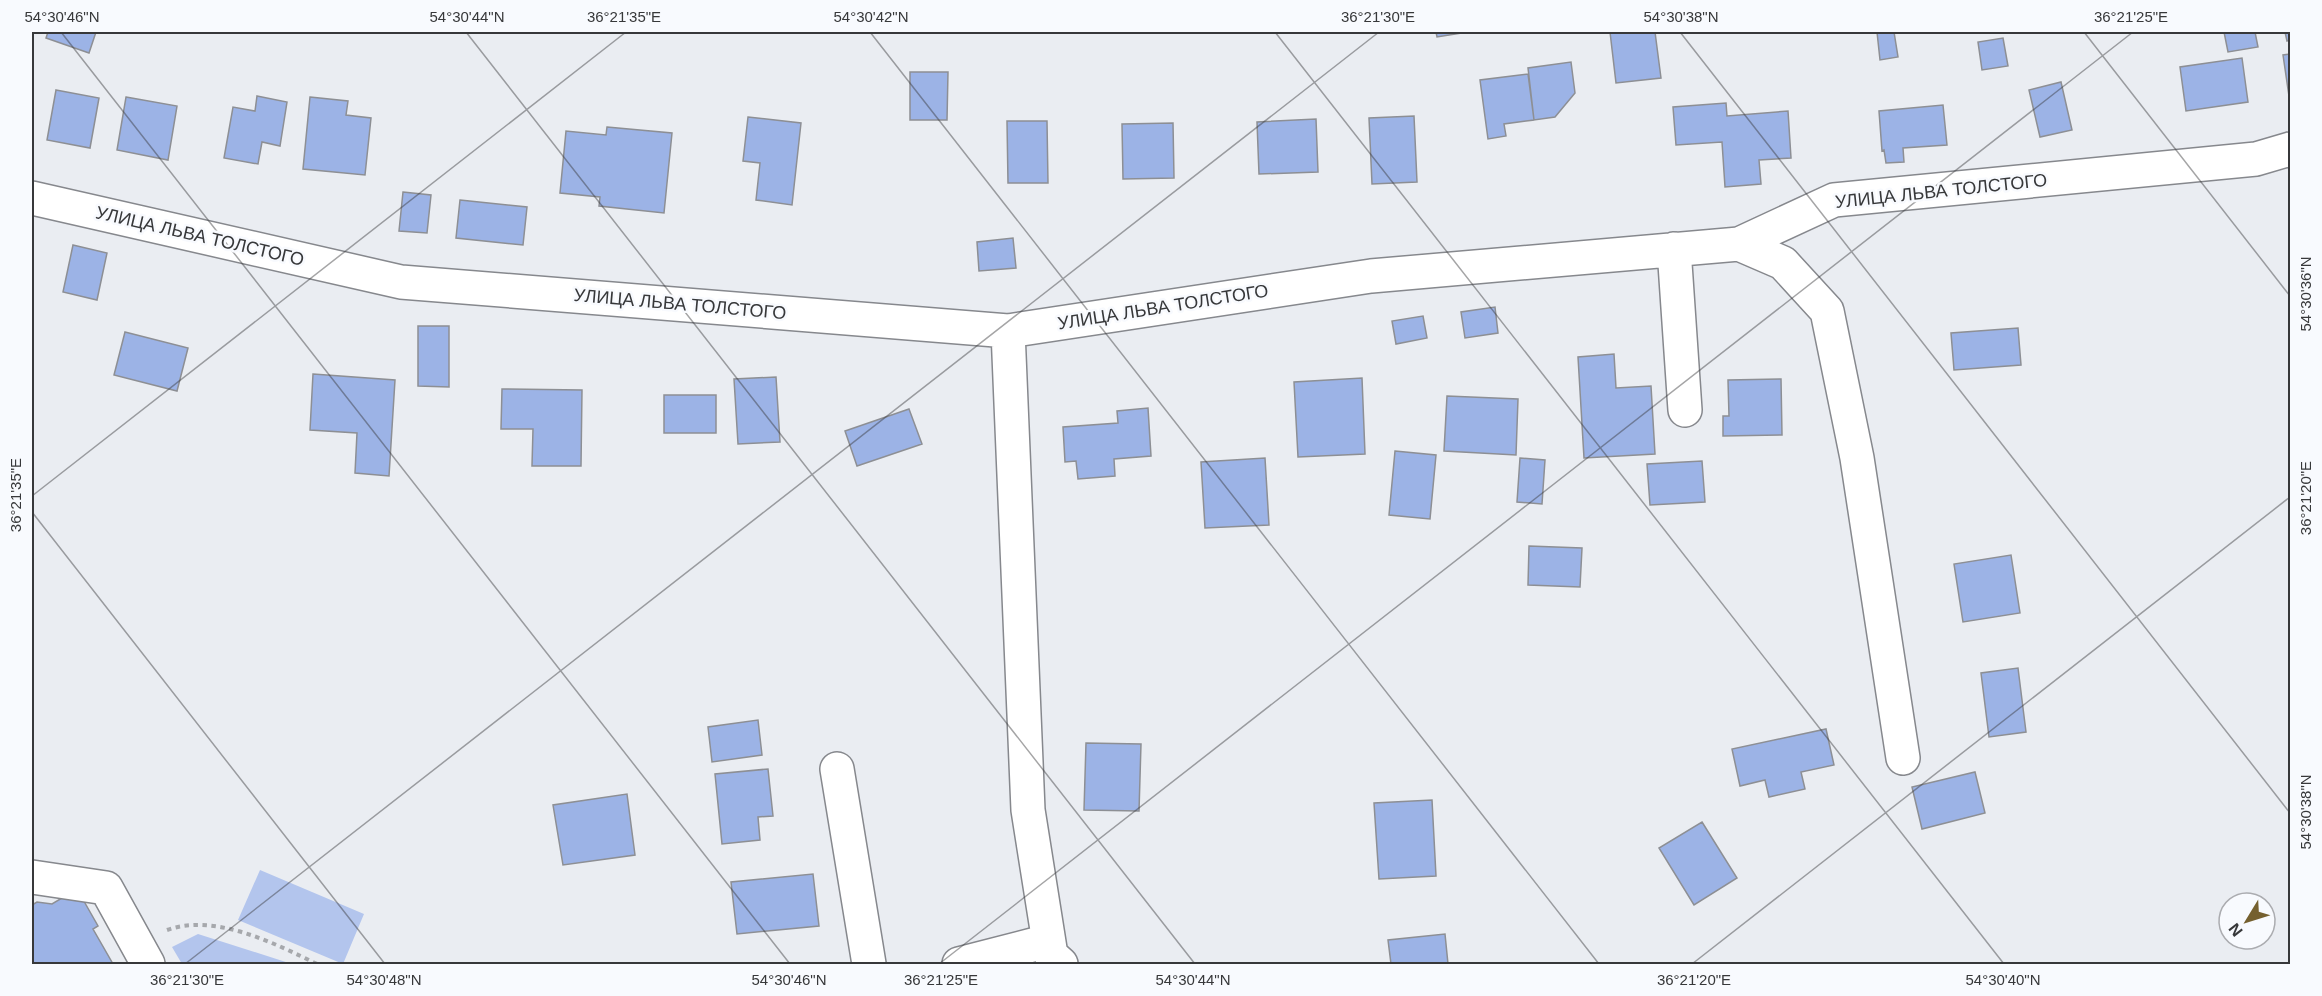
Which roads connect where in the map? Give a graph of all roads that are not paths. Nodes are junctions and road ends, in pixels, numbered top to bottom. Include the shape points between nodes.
1 (2290, 149) edge
2 (32, 198) edge
3 (1738, 244) junction
4 (1674, 249) junction
5 (1008, 331) junction
6 (1686, 410) dead end
7 (1903, 758) dead end
8 (837, 769) dead end
9 (32, 877) edge
10 (142, 953) edge
11 (1049, 956) edge
12 (869, 964) edge
13 (959, 964) edge

1 - 3 street, УЛИЦА ЛЬВА ТОЛСТОГО via 2256,159 1834,200
2 - 5 street, УЛИЦА ЛЬВА ТОЛСТОГО via 401,282
3 - 4 street, УЛИЦА ЛЬВА ТОЛСТОГО
3 - 7 street via 1783,263 1827,311 1857,458
4 - 5 street, УЛИЦА ЛЬВА ТОЛСТОГО via 1371,276
4 - 6 street
5 - 11 street via 1028,810
8 - 12 street
9 - 10 street via 106,888
11 - 13 street

